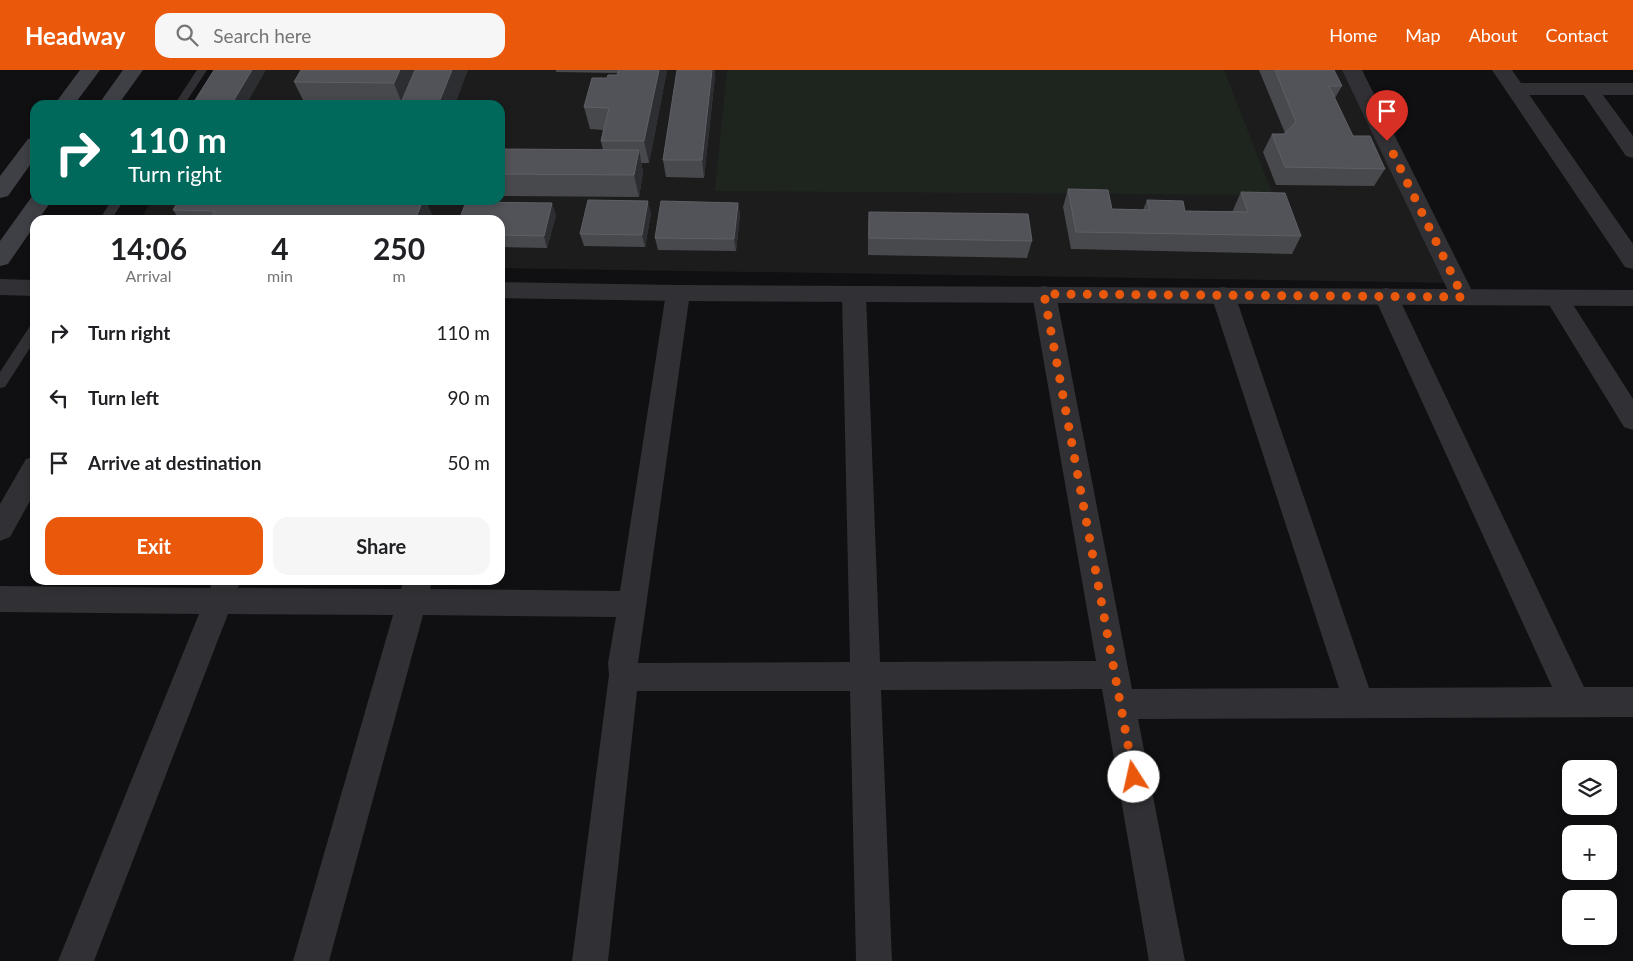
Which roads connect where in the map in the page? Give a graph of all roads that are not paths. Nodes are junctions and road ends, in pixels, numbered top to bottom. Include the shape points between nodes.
1 (90, 70) edge
2 (133, 70) edge
3 (202, 70) edge
4 (1352, 70) edge
5 (1502, 70) edge
6 (1514, 88) junction
7 (1633, 89) edge
8 (1590, 90) junction
9 (68, 100) edge
10 (112, 100) edge
11 (182, 100) edge
12 (30, 151) edge
13 (1633, 151) edge
14 (0, 192) edge
15 (30, 216) edge
16 (0, 258) edge
17 (1633, 261) edge
18 (0, 287) edge
19 (30, 288) edge
20 (505, 290) edge
21 (678, 293) junction
22 (854, 294) junction
23 (1044, 294) junction
24 (1223, 295) junction
25 (1386, 296) junction
26 (1463, 297) junction
27 (1557, 298) junction
28 (1633, 298) edge
29 (30, 337) edge
30 (0, 383) edge
31 (1633, 420) edge
32 (30, 475) edge
33 (0, 529) edge
34 (223, 590) edge
35 (415, 591) edge
36 (0, 599) edge
37 (633, 604) junction
38 (624, 675) junction
39 (865, 676) junction
40 (1118, 689) junction
41 (1575, 702) junction
42 (1633, 702) edge
43 (1359, 703) junction
44 (76, 961) edge
45 (311, 961) edge
46 (590, 961) edge
47 (874, 961) edge
48 (1167, 961) edge

1 - 9 main road
2 - 10 main road
3 - 11 lane
4 - 26 street
5 - 6 street
6 - 8 street
6 - 17 street
7 - 8 street
8 - 13 street
12 - 14 main road
15 - 16 main road
18 - 19 street
20 - 21 street
21 - 22 street
21 - 37 street
22 - 23 street
22 - 39 street
23 - 24 street
23 - 40 street
24 - 25 street
24 - 43 street
25 - 26 street
25 - 41 street
26 - 27 street
27 - 28 street
27 - 31 street
29 - 30 lane
32 - 33 street
34 - 35 street
34 - 36 street
34 - 44 street
35 - 37 street
35 - 45 street
37 - 38 street via 623,663
38 - 39 street
38 - 46 street
39 - 40 street
39 - 47 street
40 - 43 street
40 - 48 street
41 - 42 street
41 - 43 street

